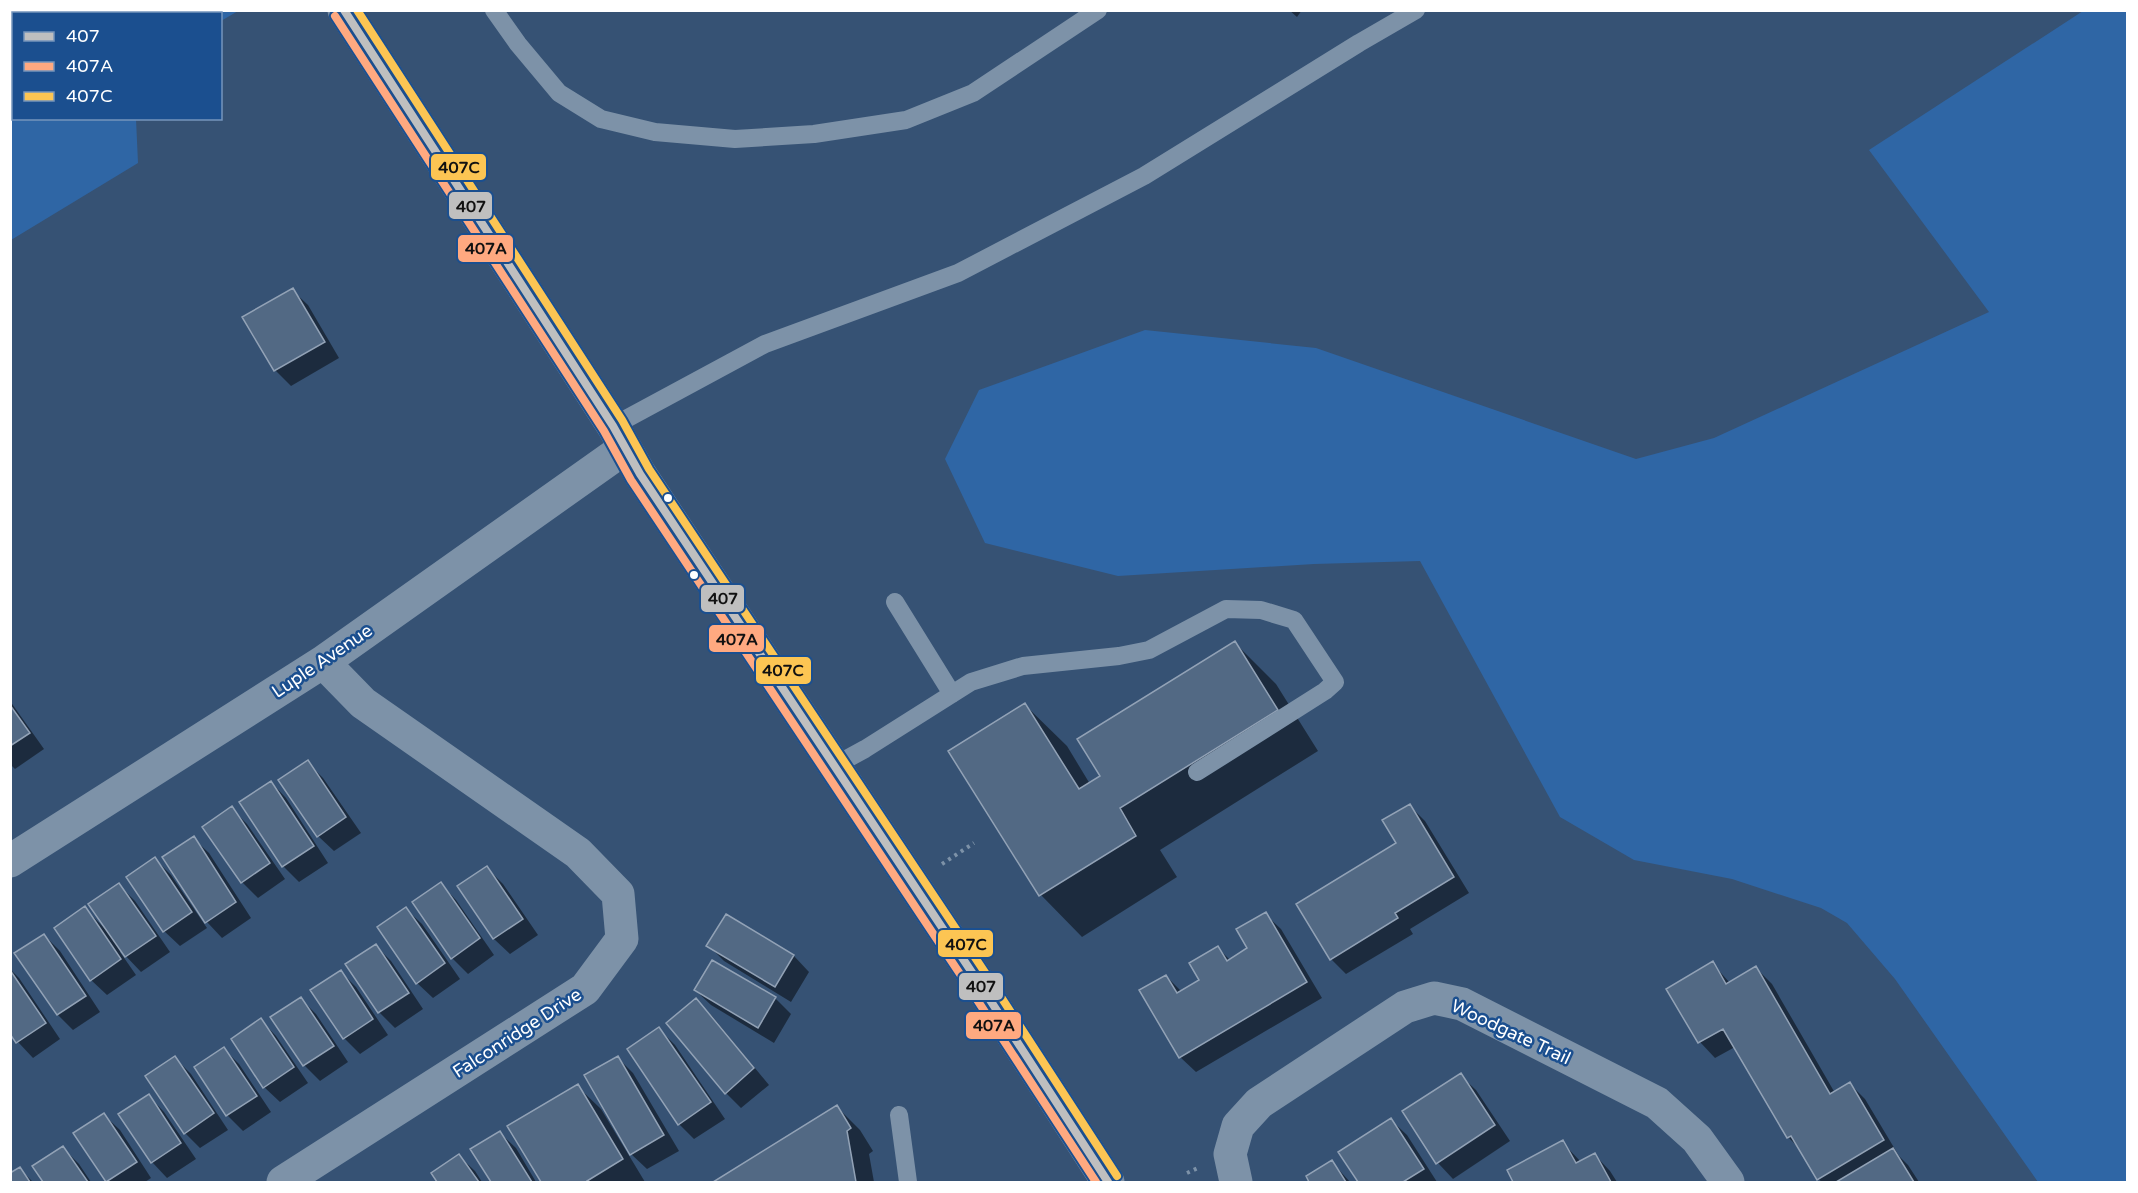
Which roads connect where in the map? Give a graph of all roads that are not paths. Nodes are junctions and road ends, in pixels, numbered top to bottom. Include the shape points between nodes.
1 (344, 10) edge
2 (494, 10) edge
3 (1098, 10) edge
4 (1416, 10) edge
5 (619, 437) junction
6 (895, 602) dead end
7 (323, 662) junction
8 (952, 694) junction
9 (834, 766) junction
10 (1197, 772) dead end
11 (10, 861) edge
12 (899, 1115) dead end
13 (283, 1182) edge
14 (908, 1182) edge
15 (1108, 1182) edge
16 (1236, 1182) edge
17 (1728, 1182) edge

1 - 5 main road
2 - 3 lane via 559,93 601,119 655,132 735,139 814,134 906,120 973,93
4 - 5 lane via 1144,176 958,273 765,344
5 - 7 street, Luple Avenue
5 - 9 main road
6 - 8 lane
7 - 11 street, Luple Avenue
7 - 13 street, Falconridge Drive via 363,703 578,853 618,894 622,939 585,989
8 - 9 lane
8 - 10 lane via 971,682 1023,666 1149,650 1226,609 1261,610 1294,620 1335,682
9 - 15 main road
12 - 14 lane
16 - 17 street, Woodgate Trail via 1232,1145 1238,1126 1259,1103 1405,1007 1434,998 1461,1004 1657,1102 1696,1138

